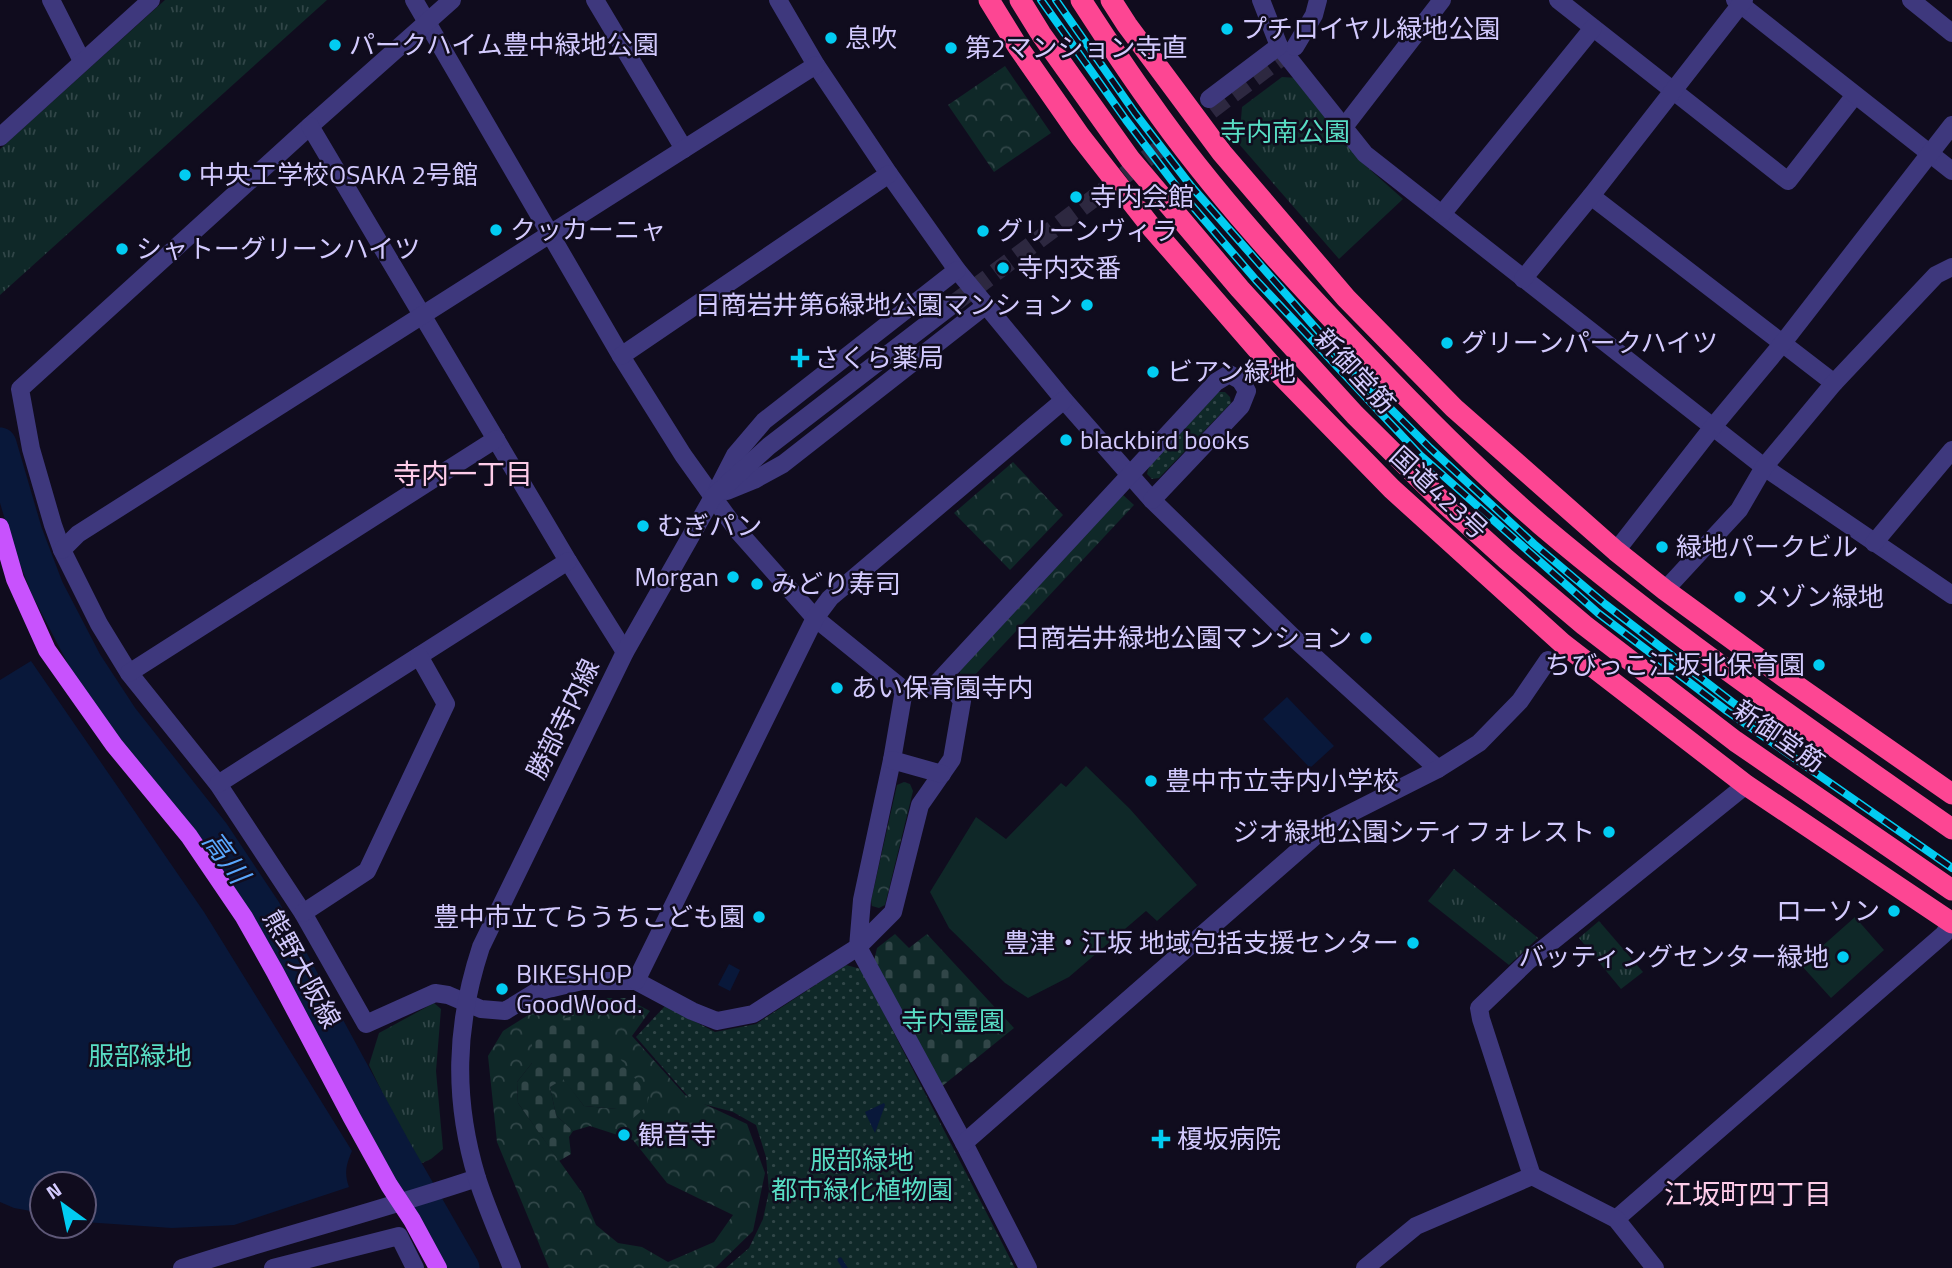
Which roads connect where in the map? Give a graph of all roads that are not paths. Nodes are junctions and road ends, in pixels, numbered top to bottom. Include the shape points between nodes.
1 (51, 0) edge
2 (151, 0) edge
3 (414, 0) edge
4 (452, 0) edge
5 (595, 0) edge
6 (778, 0) edge
7 (989, 0) edge
8 (1012, 0) edge
9 (1020, 0) edge
10 (1111, 0) edge
11 (1261, 0) edge
12 (1318, 0) edge
13 (1442, 0) edge
14 (1558, 0) edge
15 (1911, 0) edge
16 (1083, 2) edge
17 (1740, 2) edge
18 (426, 22) junction
19 (1593, 28) junction
20 (1952, 33) edge
21 (1041, 34) junction
22 (1287, 46) junction
23 (82, 61) junction
24 (816, 65) junction
25 (1674, 91) junction
26 (1855, 95) junction
27 (1209, 99) dead end
28 (310, 125) junction
29 (1952, 125) edge
30 (1344, 127) junction
31 (0, 137) edge
32 (684, 149) junction
33 (1929, 153) junction
34 (1952, 171) edge
35 (889, 174) junction
36 (1591, 196) junction
37 (1442, 214) junction
38 (551, 234) junction
39 (1952, 267) edge
40 (957, 270) junction
41 (1524, 279) junction
42 (952, 304) tunnel mouth
43 (985, 306) junction
44 (423, 315) junction
45 (1782, 344) junction
46 (621, 356) junction
47 (1834, 383) junction
48 (1064, 400) junction
49 (1712, 428) junction
50 (496, 439) junction
51 (1952, 450) edge
52 (1764, 467) junction
53 (1946, 471) edge
54 (1130, 474) junction
55 (713, 497) junction
56 (1152, 500) junction
57 (0, 527) edge
58 (1874, 543) junction
59 (62, 550) junction
60 (1616, 551) junction
61 (568, 561) junction
62 (1665, 590) junction
63 (1952, 595) edge
64 (815, 618) junction
65 (625, 652) junction
66 (419, 656) junction
67 (1548, 660) dead end
68 (129, 673) junction
69 (936, 684) junction
70 (904, 690) junction
71 (892, 760) junction
72 (1438, 769) junction
73 (942, 774) junction
74 (218, 784) junction
75 (1746, 785) junction
76 (1952, 794) edge
77 (1952, 829) edge
78 (1952, 890) edge
79 (303, 913) junction
80 (1952, 922) edge
81 (858, 947) junction
82 (636, 981) junction
83 (465, 1002) junction
84 (964, 1143) junction
85 (1532, 1176) junction
86 (477, 1178) junction
87 (400, 1203) junction
88 (1616, 1219) junction
89 (269, 1240) junction
90 (182, 1268) edge
91 (273, 1268) edge
92 (415, 1268) edge
93 (438, 1268) edge
94 (512, 1268) edge
95 (1028, 1268) edge
96 (1365, 1268) edge
97 (1655, 1268) edge

1 - 23 street
2 - 23 street
3 - 18 street
4 - 18 street
5 - 32 street
6 - 24 street
7 - 75 highway, 国道423号 via 1080,136 1152,228 1272,366 1392,489 1562,643
8 - 21 highway
9 - 21 highway, 新御堂筋
10 - 60 highway via 1222,153 1346,298 1454,408
11 - 22 street
12 - 22 street via 1314,15
13 - 30 street
14 - 19 street
15 - 20 street
16 - 77 highway, 新御堂筋 via 1150,103 1229,205 1318,305 1477,467 1615,586 1767,700
17 - 25 street
17 - 26 street
18 - 28 street
18 - 38 street
19 - 25 street
19 - 37 street
21 - 78 highway, 新御堂筋 via 1130,159 1241,289 1355,415 1443,502 1584,625 1735,741
22 - 27 street
22 - 30 street
23 - 31 street
24 - 32 street
24 - 35 street
25 - 26 street via 1788,181
25 - 36 street
26 - 33 street
28 - 44 street
28 - 59 street via 20,389 32,449
29 - 33 street
30 - 37 street via 1365,154
32 - 38 street
33 - 34 street
33 - 45 street
35 - 40 street
35 - 46 street
36 - 41 street
36 - 45 street
37 - 41 street
38 - 44 street
38 - 46 street
39 - 47 street via 1936,275
40 - 43 street
40 - 55 street via 764,422 735,455
41 - 49 street
42 - 55 street, 勝部寺内線 via 769,446
43 - 48 street
43 - 55 street via 783,464
44 - 50 street
44 - 59 street via 78,534
45 - 47 street
45 - 49 street
46 - 55 street
47 - 52 street
48 - 54 street
48 - 64 street via 830,598
49 - 52 street
49 - 60 street
50 - 61 street
50 - 68 street
51 - 53 street
52 - 58 street
52 - 62 street via 1739,510
53 - 58 street
54 - 56 street
54 - 56 street via 1216,382 1229,374 1240,380 1247,391 1241,406
54 - 69 street
55 - 64 street
55 - 65 street, 勝部寺内線
56 - 72 street
57 - 87 main road, 熊野大阪線 via 15,579 47,650 114,745 189,836 244,917
58 - 63 street
59 - 68 street
60 - 62 highway
61 - 65 street
61 - 66 street
62 - 76 highway
64 - 70 street
64 - 82 street
65 - 83 street, 勝部寺内線 via 481,947
66 - 74 street
66 - 79 street via 446,704 367,871
67 - 72 street via 1520,701 1479,743
68 - 74 street
69 - 70 street
69 - 73 street via 957,691 962,701 953,760
70 - 71 street
71 - 73 street
71 - 81 street via 862,900
72 - 84 street via 1329,824
73 - 81 street via 920,805 893,912
74 - 79 street
75 - 80 highway, 国道423号
75 - 85 street via 1528,961 1479,1008
79 - 83 street via 366,1024 435,993
80 - 88 street via 1944,934
81 - 82 street via 753,1014 717,1021
81 - 84 street
82 - 83 street via 582,981 536,992 505,1011
83 - 86 street, 勝部寺内線 via 459,1071
84 - 95 street
85 - 88 street
85 - 96 street via 1416,1226
86 - 87 street
86 - 94 street, 勝部寺内線
87 - 89 street
87 - 93 main road, 熊野大阪線
88 - 97 street
89 - 90 street
89 - 91 street
91 - 92 street via 399,1236

